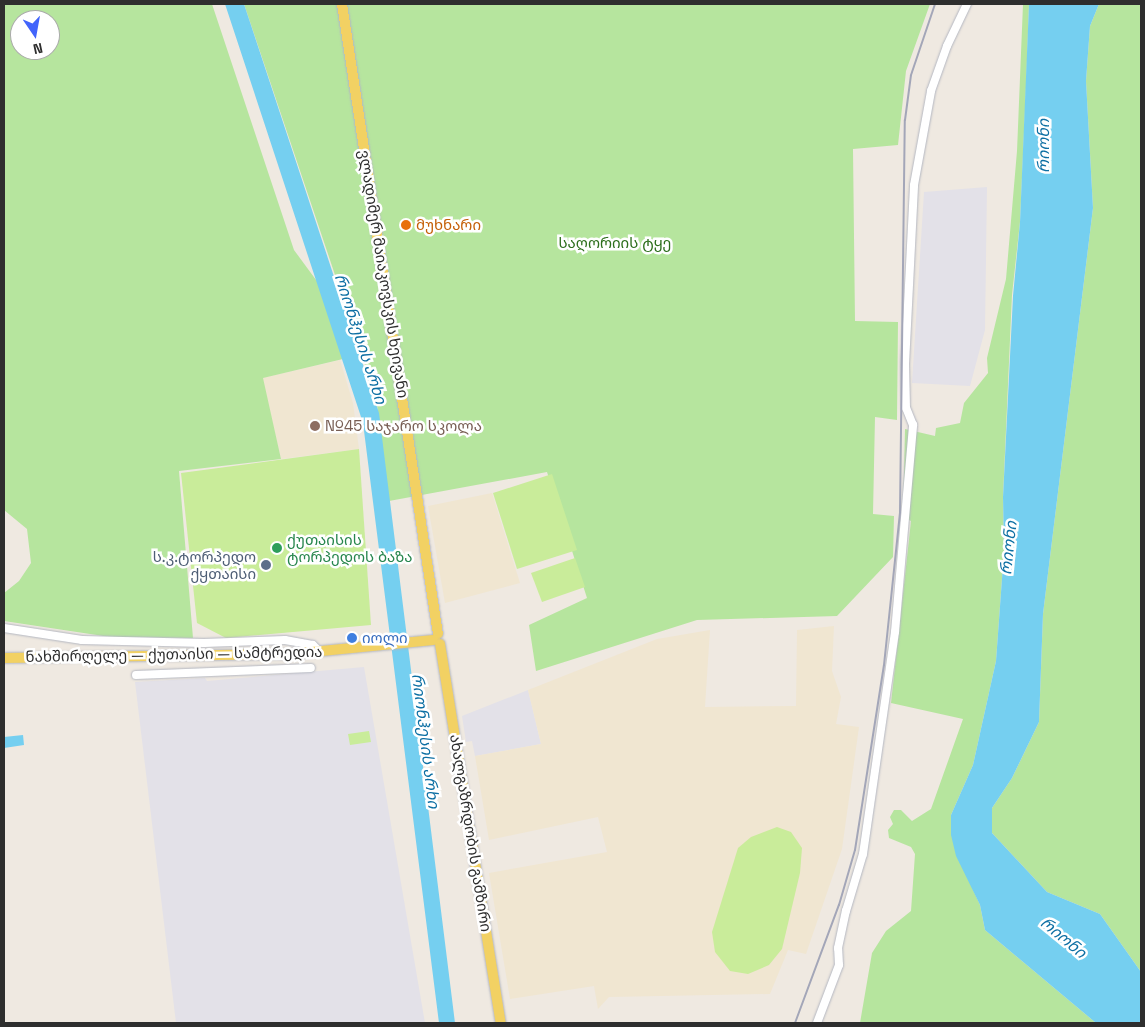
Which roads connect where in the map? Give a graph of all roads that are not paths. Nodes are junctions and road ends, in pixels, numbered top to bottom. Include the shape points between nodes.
1 (342, 4) edge
2 (967, 4) edge
3 (4, 628) edge
4 (437, 639) junction
5 (320, 652) junction
6 (4, 658) edge
7 (310, 668) dead end
8 (136, 675) dead end
9 (501, 1023) edge
10 (817, 1023) edge

1 - 4 main road, ვლადიმერ მაიაკოვსკის ხეივანი
2 - 10 street via 931,91 913,193 914,227 909,262 905,364 906,408 913,425 908,513 863,854 838,948 839,965
3 - 5 street via 82,640 204,643 285,640 312,645
4 - 5 main road, ნახშირღელე — ქუთაისი — სამტრედია
4 - 9 main road, ახალგაზრდობის გამზირი
5 - 6 main road, ნახშირღელე — ქუთაისი — სამტრედია
7 - 8 street

